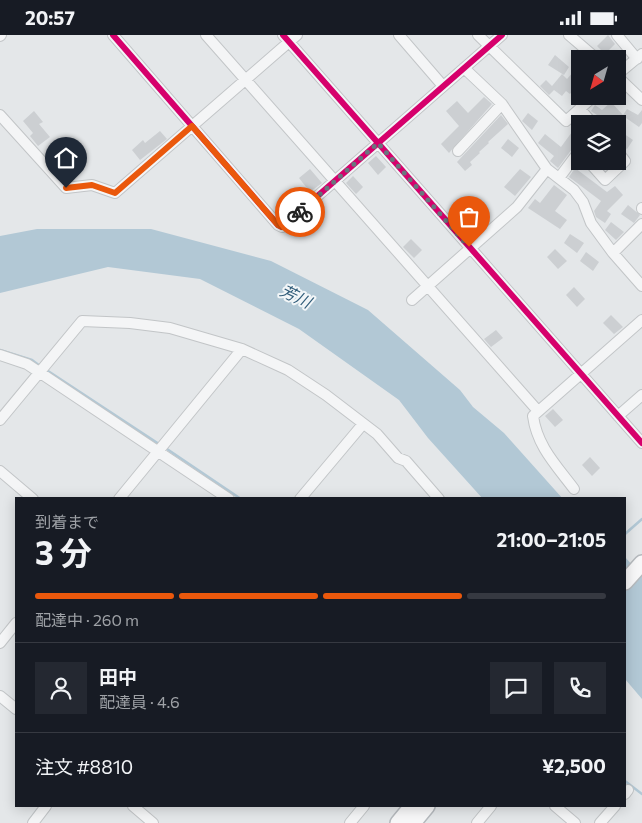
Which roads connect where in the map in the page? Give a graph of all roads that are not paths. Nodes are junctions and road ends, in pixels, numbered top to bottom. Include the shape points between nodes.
1 (113, 35) edge
2 (206, 35) edge
3 (399, 35) edge
4 (478, 35) edge
5 (502, 35) edge
6 (569, 35) edge
7 (617, 35) edge
8 (290, 37) edge
9 (489, 47) junction
10 (586, 50) edge
11 (639, 56) edge
12 (626, 68) edge
13 (464, 69) junction
14 (245, 80) junction
15 (626, 83) edge
16 (443, 86) junction
17 (642, 100) edge
18 (502, 104) junction
19 (584, 105) edge
20 (580, 109) junction
21 (0, 115) edge
22 (585, 115) edge
23 (192, 126) junction
24 (378, 143) junction
25 (458, 151) dead end
26 (571, 163) edge
27 (548, 169) junction
28 (596, 170) edge
29 (616, 170) edge
30 (559, 178) junction
31 (334, 181) junction
32 (642, 224) edge
33 (471, 249) junction
34 (613, 253) junction
35 (642, 286) edge
36 (428, 287) junction
37 (412, 300) dead end
38 (642, 320) edge
39 (242, 349) junction
40 (0, 355) edge
41 (42, 369) junction
42 (580, 374) junction
43 (642, 395) edge
44 (538, 411) junction
45 (618, 417) junction
46 (0, 420) edge
47 (363, 423) junction
48 (642, 443) edge
49 (161, 448) junction
50 (0, 471) edge
51 (574, 489) dead end
52 (31, 497) edge
53 (121, 497) edge
54 (227, 497) edge
55 (302, 497) edge
56 (437, 497) edge
57 (641, 564) edge
58 (626, 580) edge
59 (15, 624) edge
60 (0, 643) edge
61 (0, 696) edge
62 (15, 708) edge
63 (45, 807) edge
64 (134, 807) edge
65 (363, 807) edge
66 (411, 807) edge
67 (426, 807) edge
68 (490, 807) edge
69 (556, 807) edge
70 (614, 807) edge
71 (33, 823) edge
72 (153, 823) edge
73 (350, 823) edge
74 (398, 823) edge
75 (413, 823) edge
76 (477, 823) edge
77 (575, 823) edge
78 (600, 823) edge

1 - 23 street
2 - 14 street
3 - 16 street
4 - 9 street
5 - 9 street
6 - 10 street
7 - 11 street
8 - 14 street
8 - 24 street
9 - 13 street
9 - 20 street via 566,121
11 - 12 street
13 - 16 street
13 - 18 street
14 - 23 street
14 - 31 street
15 - 17 street
16 - 24 street
18 - 25 street
18 - 27 street
19 - 20 street
20 - 22 street
21 - 23 street via 66,188 92,185 115,193
23 - 31 street via 282,227
24 - 31 street
24 - 33 street
26 - 30 street
27 - 30 street
27 - 33 street via 517,207
28 - 29 street via 605,180
30 - 34 street via 583,202 591,223
31 - 36 street
32 - 34 street
33 - 36 street
33 - 42 street
34 - 35 street
36 - 37 street
36 - 44 street
38 - 42 street
39 - 41 street via 170,328 82,321
39 - 47 street via 288,370
39 - 49 street
40 - 41 street
41 - 46 street
41 - 49 street
42 - 44 street
42 - 45 street
43 - 45 street
44 - 51 street via 533,416 534,427 542,446
45 - 48 street
47 - 55 street
47 - 56 street via 398,458 406,461
49 - 53 street
49 - 54 street
50 - 52 street
57 - 58 highway
59 - 60 street
61 - 62 street
63 - 71 street
64 - 72 street
65 - 73 street
66 - 74 highway
67 - 75 highway
68 - 76 street
69 - 77 street
70 - 78 street

